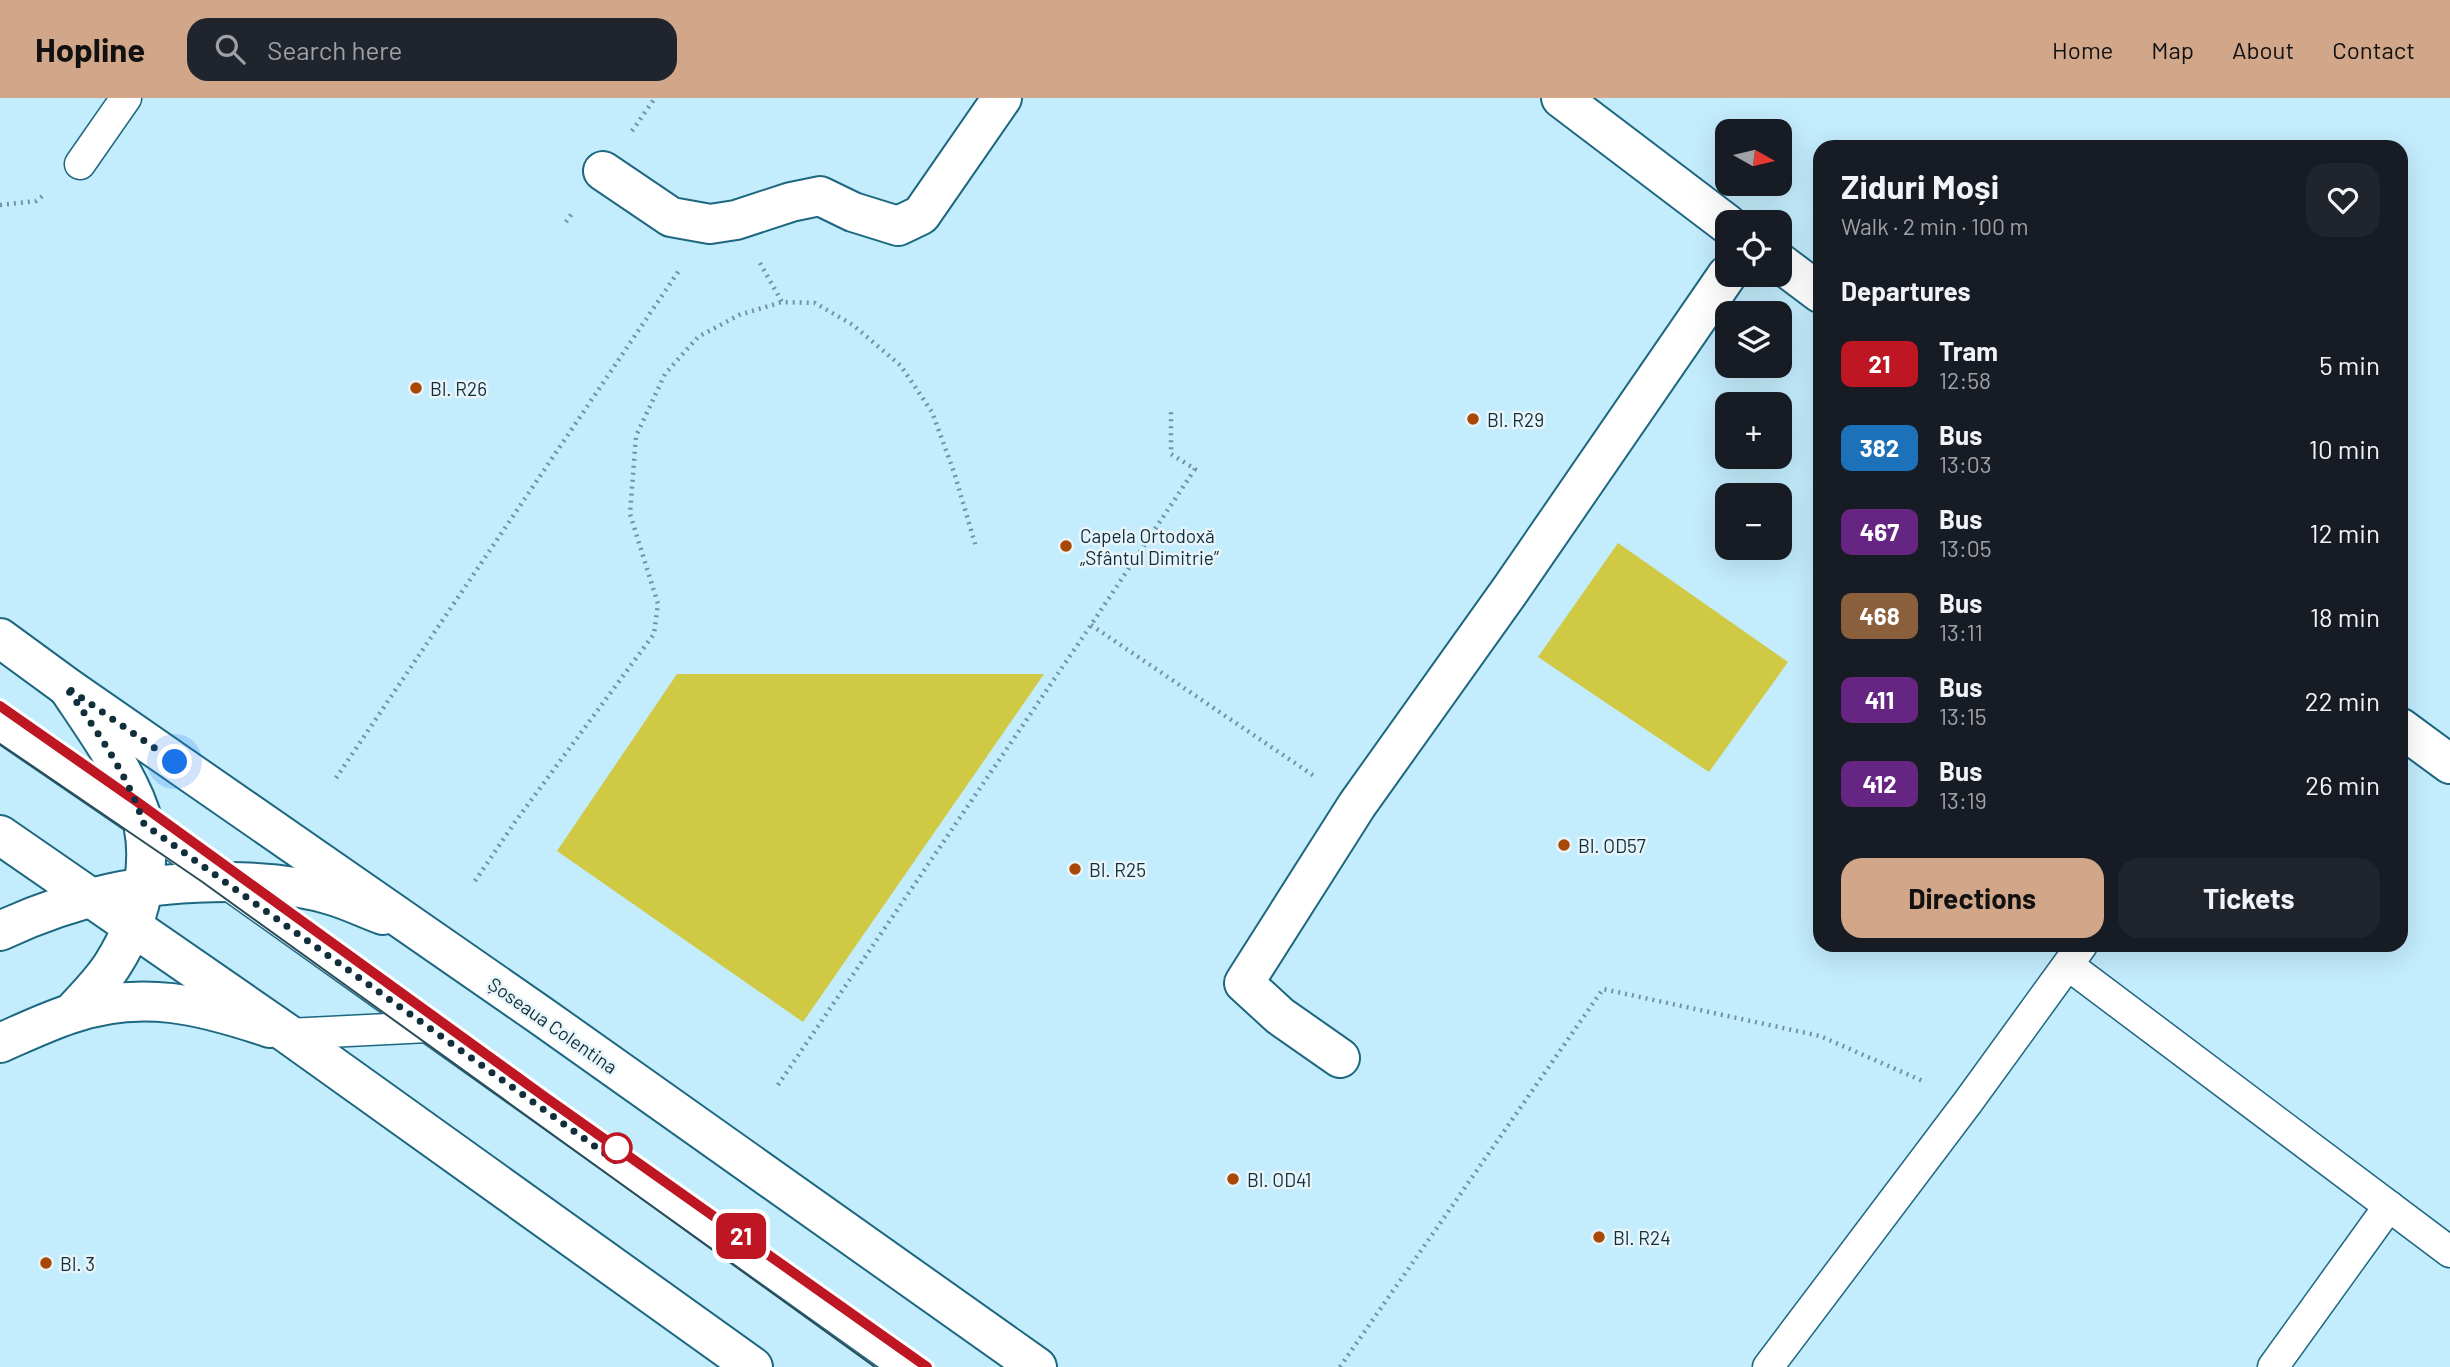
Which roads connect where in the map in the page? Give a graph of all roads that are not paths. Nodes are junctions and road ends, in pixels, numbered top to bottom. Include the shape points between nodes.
1 (126, 98) edge
2 (1002, 98) edge
3 (1561, 98) edge
4 (80, 164) dead end
5 (604, 171) dead end
6 (1715, 215) edge
7 (1792, 272) edge
8 (1719, 287) edge
9 (1813, 288) edge
10 (0, 638) edge
11 (66, 687) junction
12 (0, 726) edge
13 (2408, 732) edge
14 (2450, 764) edge
15 (144, 824) junction
16 (0, 835) edge
17 (224, 882) junction
18 (144, 885) junction
19 (89, 897) junction
20 (132, 926) junction
21 (415, 928) junction
22 (0, 930) edge
23 (2075, 955) edge
24 (72, 1013) junction
25 (428, 1027) junction
26 (288, 1034) junction
27 (0, 1043) edge
28 (1340, 1058) dead end
29 (2389, 1206) junction
30 (2450, 1252) edge
31 (753, 1367) edge
32 (905, 1367) edge
33 (1037, 1367) edge
34 (1768, 1367) edge
35 (2273, 1367) edge

1 - 4 lane
2 - 5 main road via 921,215 898,226 820,196 710,224 671,217
3 - 6 main road
7 - 9 main road
8 - 28 main road via 1357,805 1244,983 1280,1016
10 - 11 main road, Șoseaua Colentina
11 - 15 main road, Șoseaua Colentina via 118,766
11 - 21 main road, Șoseaua Colentina
12 - 15 lane
13 - 14 main road
15 - 17 lane
15 - 18 main road, Șoseaua Colentina
16 - 19 main road
17 - 18 main road
17 - 21 main road via 274,884 334,896
17 - 25 lane
18 - 19 main road
18 - 20 main road, Șoseaua Colentina
19 - 20 main road
19 - 22 main road
20 - 24 main road, Șoseaua Colentina via 113,965
20 - 26 main road
21 - 33 main road, Șoseaua Colentina
23 - 29 lane
23 - 34 lane
24 - 26 main road via 115,1004 186,1003
24 - 27 main road
25 - 26 lane
25 - 32 lane
26 - 31 main road
29 - 30 lane
29 - 35 lane

